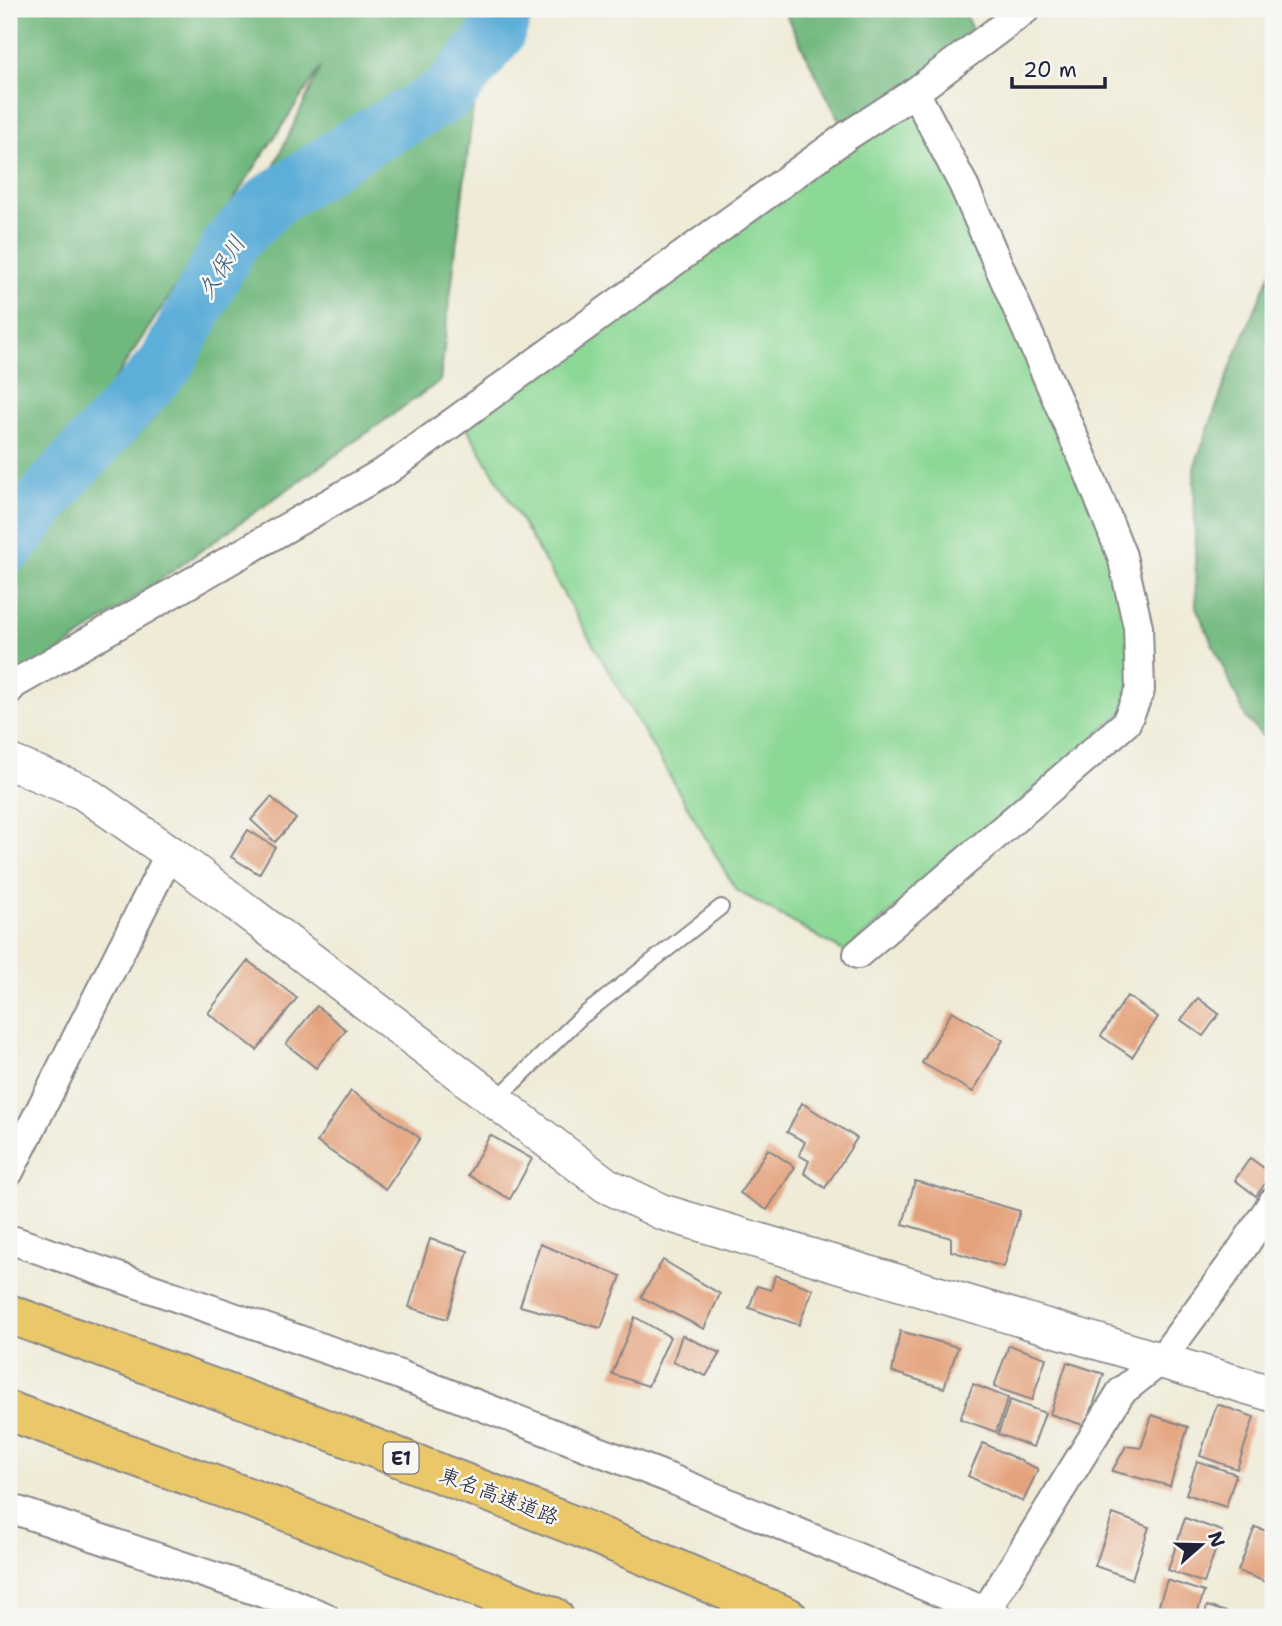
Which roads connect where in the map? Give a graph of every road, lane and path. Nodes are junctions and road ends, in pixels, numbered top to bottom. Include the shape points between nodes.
1 (1026, 9) edge
2 (915, 92) junction
3 (9, 690) edge
4 (9, 762) edge
5 (170, 853) junction
6 (721, 907) dead end
7 (858, 954) dead end
8 (496, 1100) junction
9 (9, 1172) edge
10 (1273, 1202) edge
11 (9, 1239) edge
12 (9, 1314) edge
13 (1160, 1361) junction
14 (1273, 1394) edge
15 (9, 1411) edge
16 (9, 1508) edge
17 (988, 1616) edge
18 (325, 1617) edge
19 (554, 1617) edge
20 (788, 1617) edge

1 - 2 street
2 - 3 street via 847,136 389,469
2 - 7 street via 964,184 1122,556 1138,627 1140,690 1126,723
4 - 5 street via 83,792
5 - 8 street
5 - 9 street
6 - 8 lane via 580,1018
8 - 13 street via 606,1185 662,1212
10 - 13 street
11 - 17 street via 490,1409 669,1478
12 - 20 highway, 東名高速道路 / E1 via 315,1424 571,1524
13 - 14 street
13 - 17 street via 1121,1392
15 - 19 highway via 278,1508
16 - 18 street

